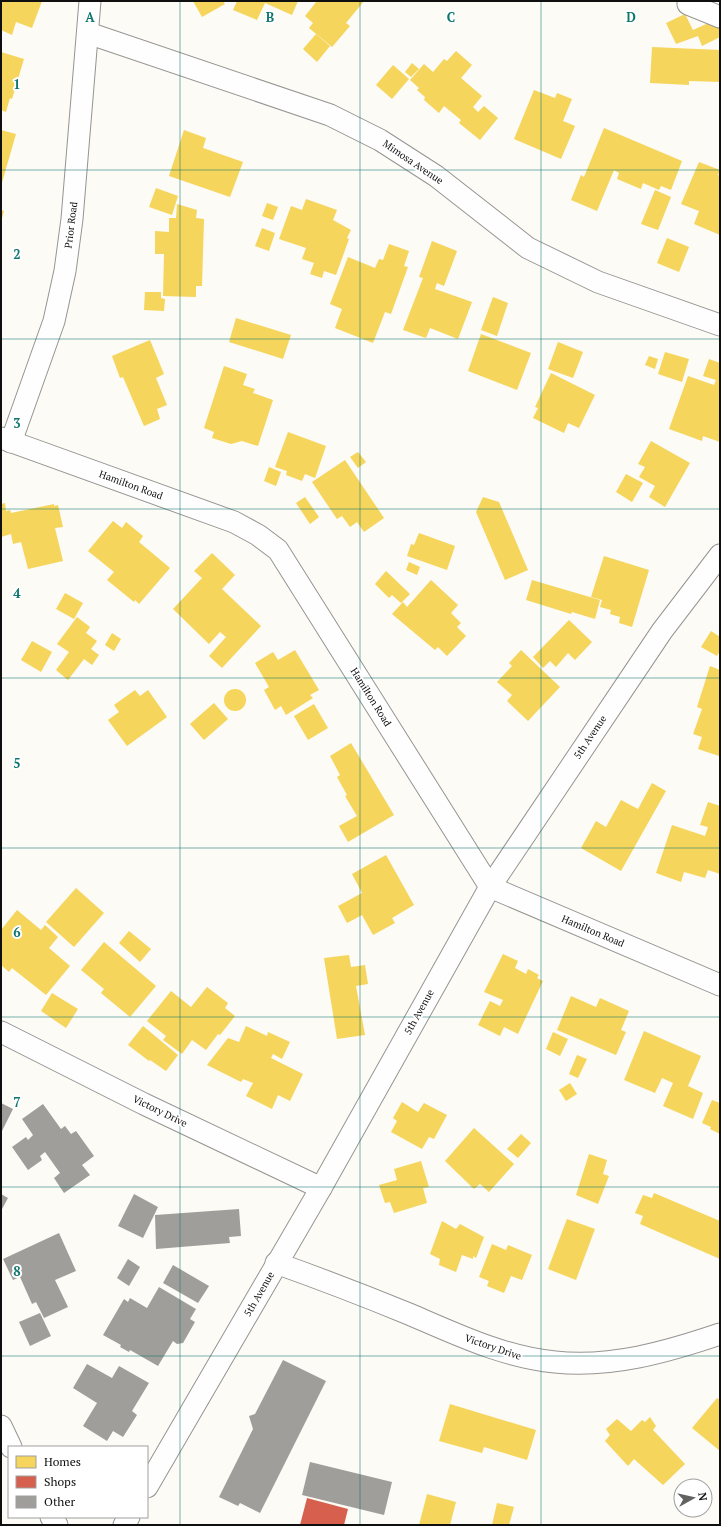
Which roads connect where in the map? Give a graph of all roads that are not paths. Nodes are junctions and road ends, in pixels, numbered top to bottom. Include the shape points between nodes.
1 (90, 1) edge
2 (688, 4) dead end
3 (720, 17) edge
4 (88, 33) junction
5 (720, 324) edge
6 (6, 440) edge
7 (720, 555) edge
8 (490, 887) junction
9 (720, 985) edge
10 (1, 1032) edge
11 (321, 1188) junction
12 (276, 1263) junction
13 (720, 1334) edge
14 (1, 1426) edge
15 (11, 1446) edge
16 (148, 1485) edge

1 - 4 street, Prior Road
2 - 3 street
4 - 5 street, Mimosa Avenue via 330,115 380,140 436,176 528,248 598,282
4 - 6 street, Prior Road via 72,220 65,271 54,321
6 - 8 street, Hamilton Road via 234,522 258,534 278,550
7 - 8 street, 5th Avenue via 662,631
8 - 9 street, Hamilton Road
8 - 11 street, 5th Avenue
10 - 11 street, Victory Drive via 144,1104
11 - 12 street, 5th Avenue
12 - 13 street, Victory Drive via 351,1290 515,1356 555,1362 602,1362 676,1349
12 - 16 street, 5th Avenue
14 - 15 street

